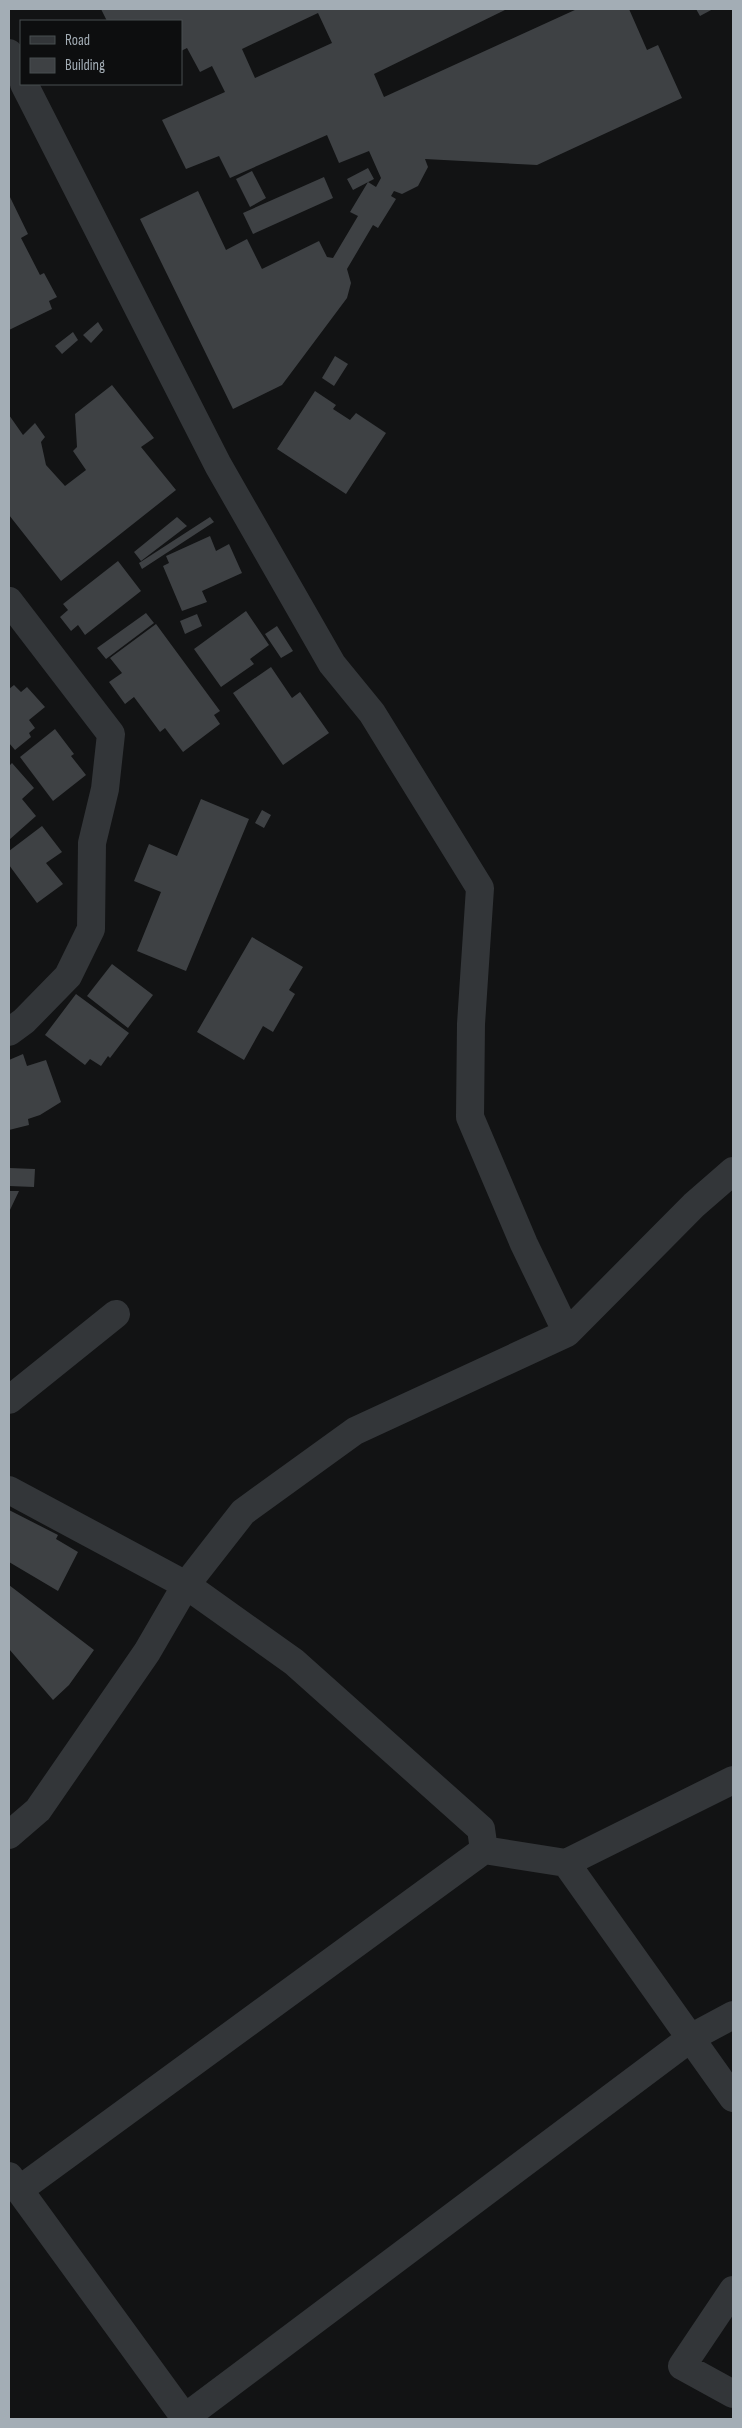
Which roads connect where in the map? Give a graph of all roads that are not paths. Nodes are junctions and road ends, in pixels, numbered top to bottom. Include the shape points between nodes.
1 (9, 53) edge
2 (20, 76) edge
3 (25, 85) edge
4 (9, 601) edge
5 (9, 1032) edge
6 (733, 1171) edge
7 (116, 1314) dead end
8 (567, 1333) junction
9 (9, 1400) edge
10 (9, 1490) edge
11 (186, 1585) junction
12 (733, 1780) edge
13 (9, 1835) edge
14 (484, 1850) junction
15 (566, 1863) junction
16 (733, 2015) edge
17 (692, 2037) junction
18 (733, 2098) edge
19 (14, 2183) edge
20 (733, 2290) edge
21 (733, 2394) edge
22 (184, 2418) edge

1 - 2 street
3 - 8 street via 218,465 332,664 372,714 480,888 471,1024 470,1117 524,1244
4 - 5 street via 111,734 105,789 92,844 91,930 68,976
6 - 8 street via 694,1205
7 - 9 street
8 - 11 street via 355,1431 243,1512
10 - 11 street
11 - 13 street via 147,1652 38,1810
11 - 14 street via 294,1662 481,1829
12 - 15 street
14 - 15 street
14 - 19 street
15 - 17 street
16 - 17 street
17 - 18 street
17 - 22 street
19 - 22 street
20 - 21 street via 682,2366

